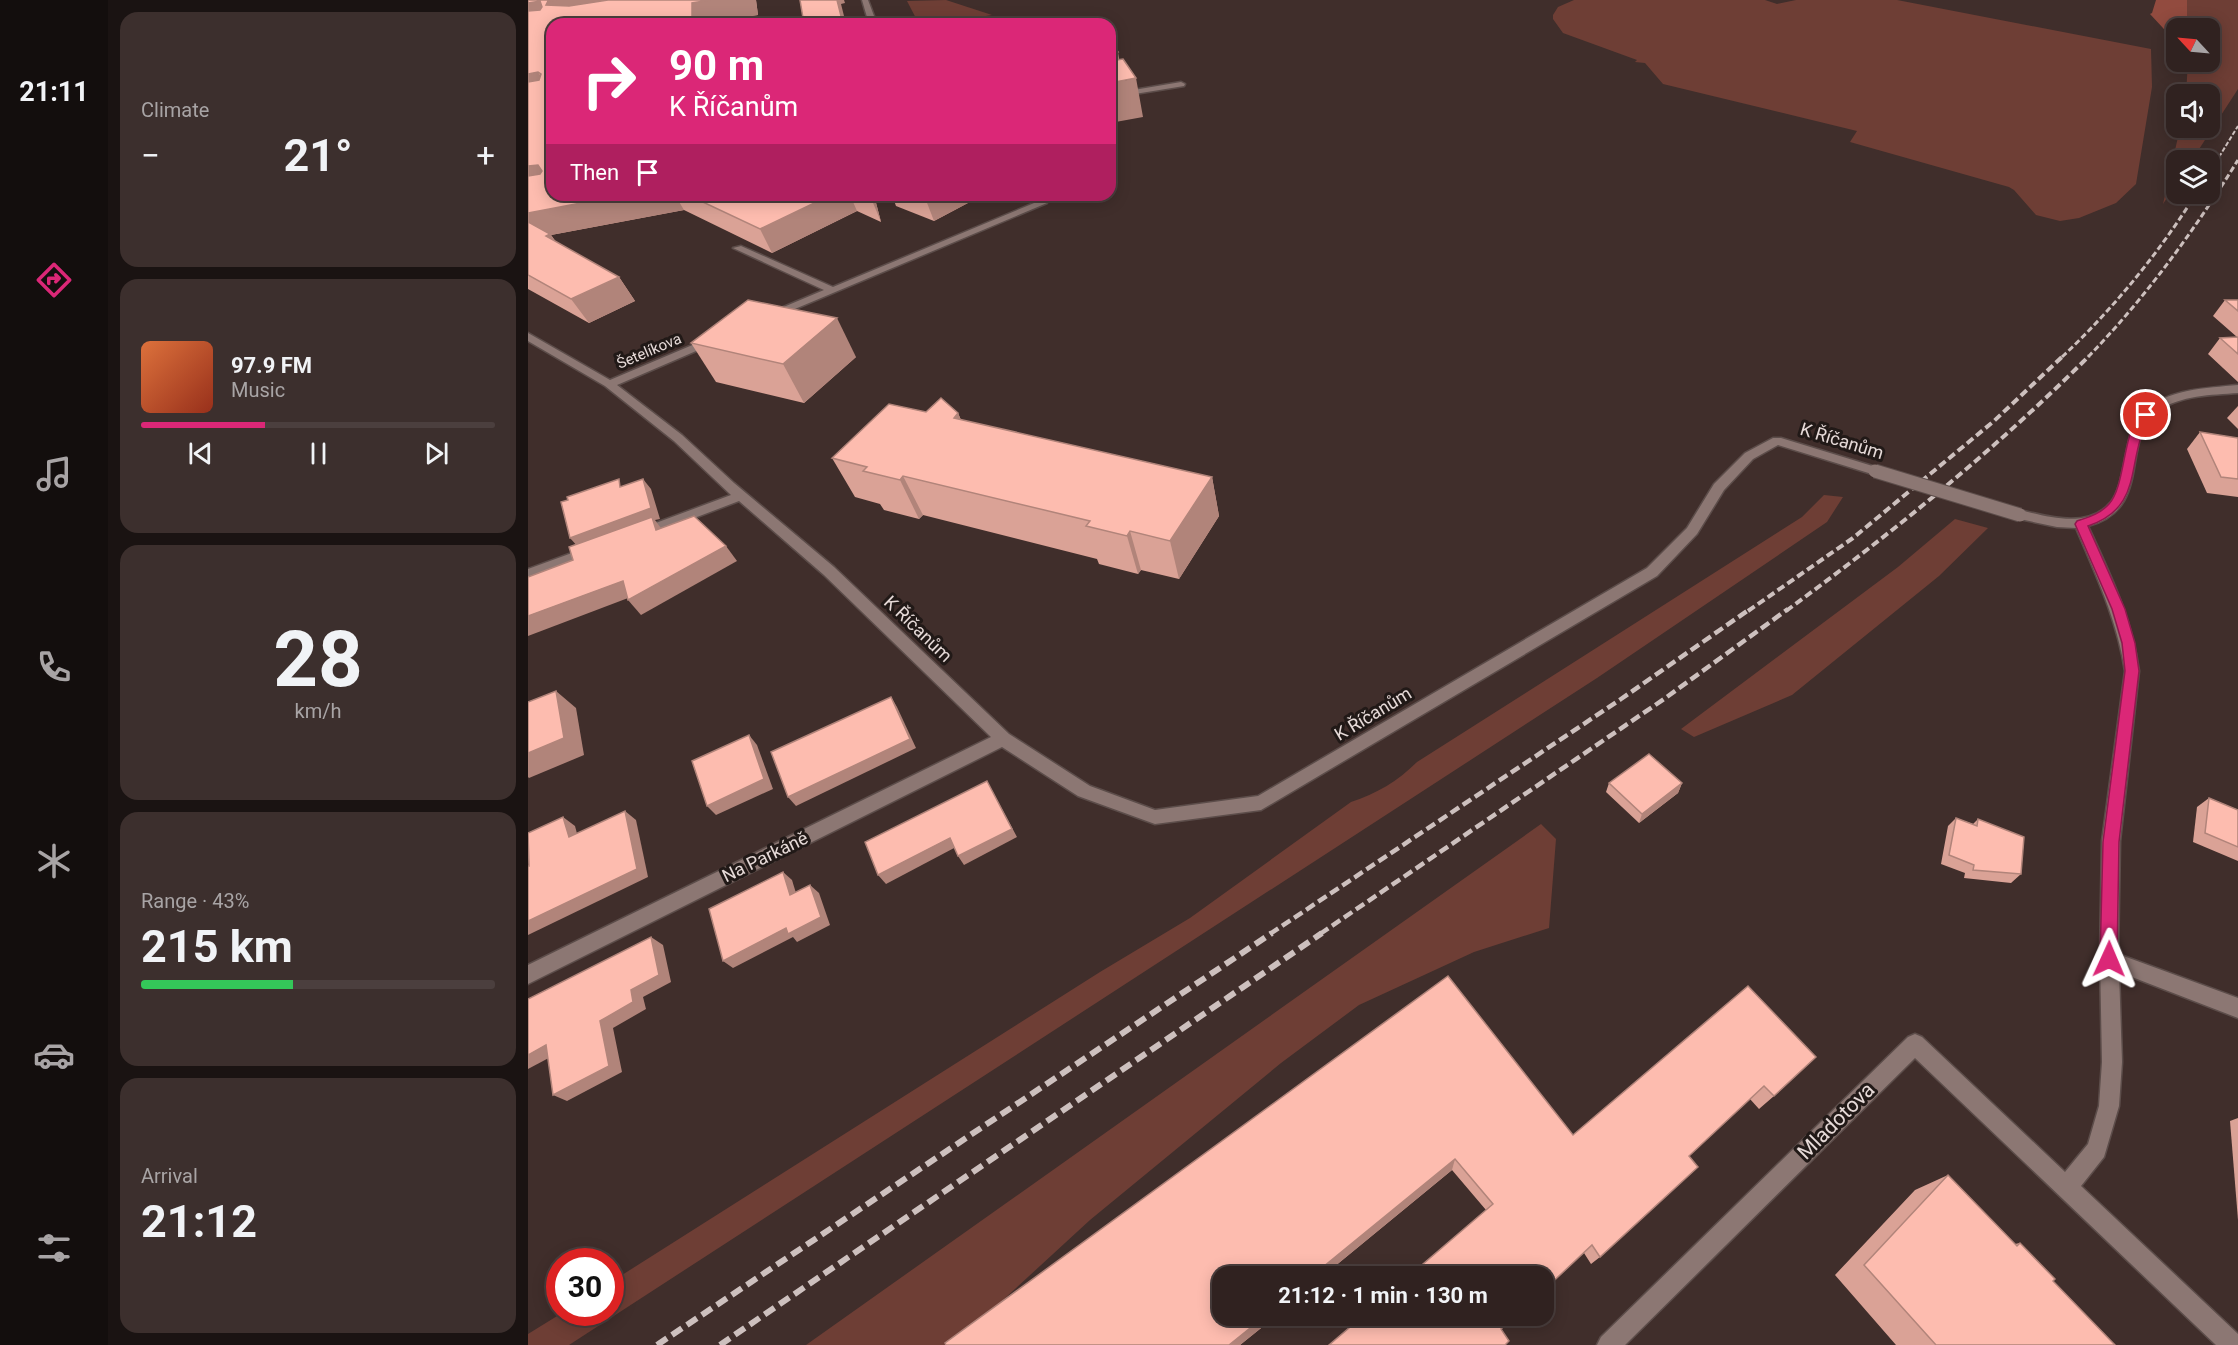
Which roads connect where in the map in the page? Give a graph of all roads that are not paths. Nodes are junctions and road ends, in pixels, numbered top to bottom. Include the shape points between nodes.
1 (865, 0) edge
2 (871, 18) edge
3 (1181, 84) dead end
4 (1116, 95) edge
5 (1042, 203) dead end
6 (738, 248) dead end
7 (832, 290) junction
8 (758, 321) edge
9 (726, 335) edge
10 (528, 336) edge
11 (609, 384) junction
12 (2238, 390) edge
13 (740, 496) junction
14 (2081, 524) junction
15 (628, 537) edge
16 (606, 546) edge
17 (528, 574) edge
18 (1003, 739) junction
19 (2109, 959) junction
20 (528, 975) edge
21 (2238, 1008) edge
22 (2067, 1187) junction
23 (1609, 1345) edge
24 (2233, 1345) edge

1 - 2 street
3 - 4 street
5 - 7 street
6 - 7 street
7 - 8 street
9 - 11 street, Šetelíkova
10 - 11 street, K Říčanům
11 - 13 street, K Říčanům via 678,438
12 - 14 street via 2176,398 2146,415 2139,426 2116,504 2101,518
13 - 15 street
13 - 18 street, K Říčanům via 829,571
14 - 18 street, K Říčanům, bridge via 2020,515 1777,441 1749,456 1719,486 1692,531 1652,572 1262,803 1155,817 1084,791
14 - 19 street via 2118,609 2132,671 2111,842
16 - 17 street
18 - 20 street, Na Parkáně
19 - 21 street
19 - 22 street via 2109,1106 2097,1150
22 - 23 street, Mladotova via 1915,1044
22 - 24 street, Mladotova

